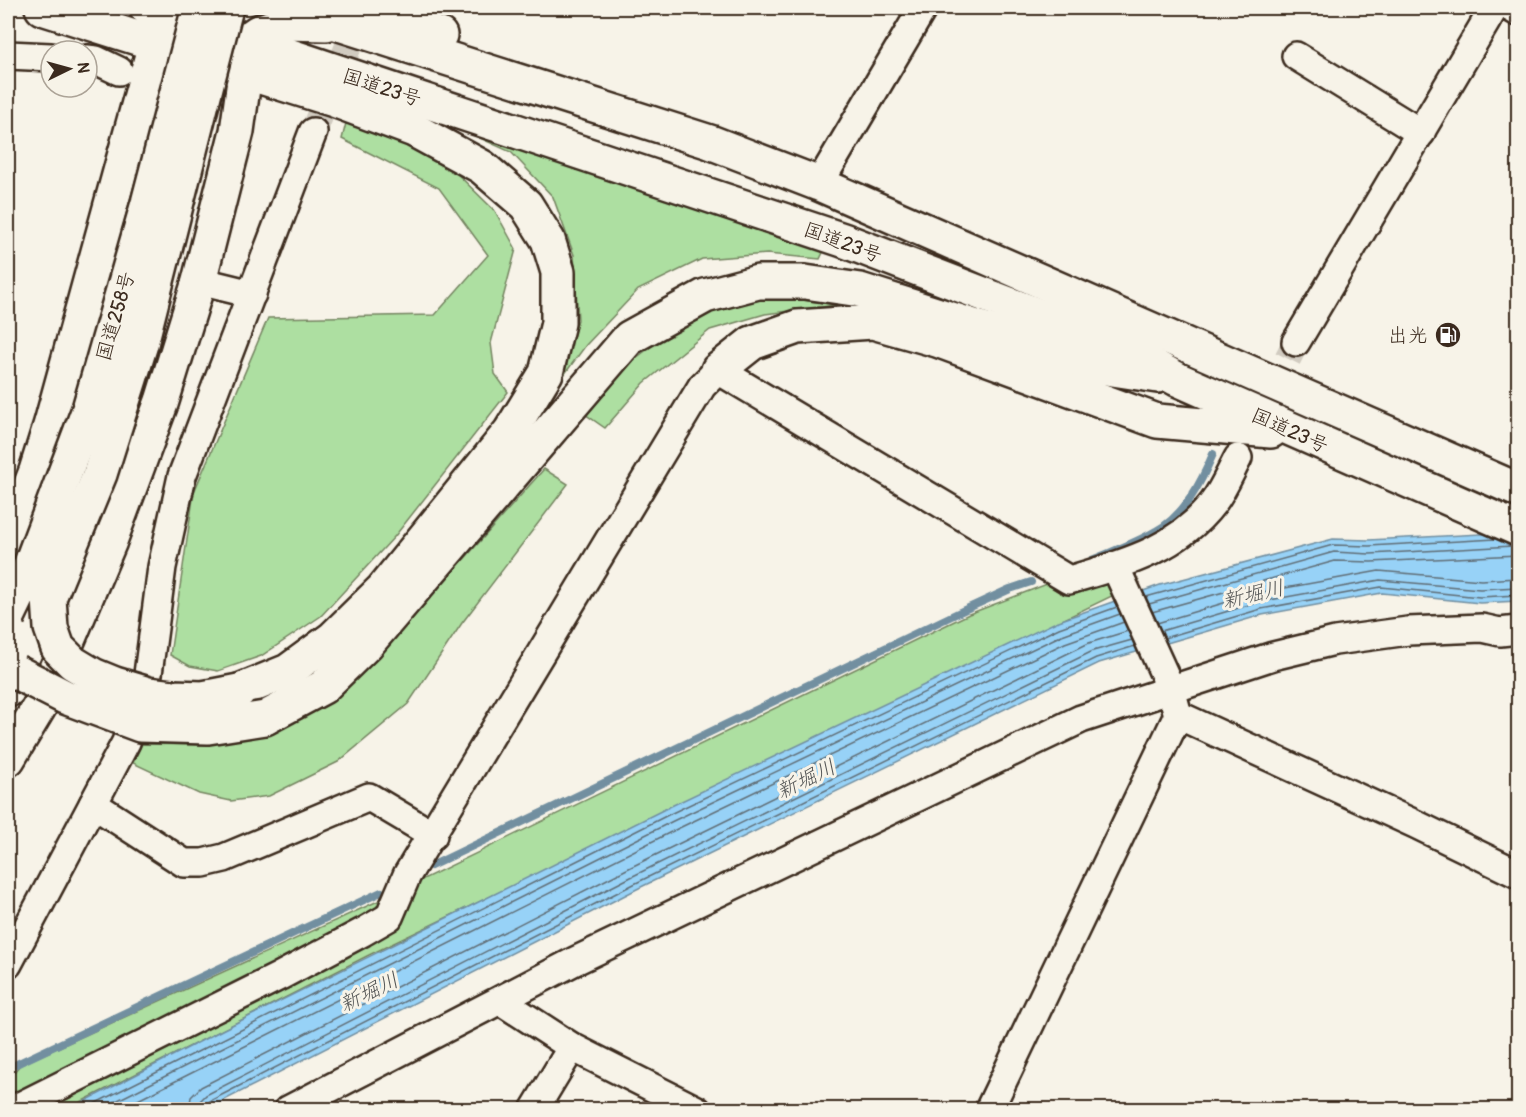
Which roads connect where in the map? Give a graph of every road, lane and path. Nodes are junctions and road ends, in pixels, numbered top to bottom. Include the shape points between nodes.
1 (42, 8) edge
2 (200, 8) edge
3 (221, 8) edge
4 (226, 8) edge
5 (289, 8) edge
6 (369, 8) edge
7 (923, 8) edge
8 (1494, 8) edge
9 (1511, 8) edge
10 (158, 9) edge
11 (1518, 12) edge
12 (338, 24) junction
13 (156, 44) junction
14 (8, 55) edge
15 (39, 56) edge
16 (1296, 56) dead end
17 (237, 59) junction
18 (99, 61) edge
19 (119, 71) dead end
20 (313, 132) tunnel mouth
21 (1421, 133) junction
22 (710, 142) junction
23 (819, 184) junction
24 (199, 281) junction
25 (252, 294) junction
26 (1296, 342) tunnel mouth
27 (718, 370) junction
28 (1177, 379) junction
29 (1297, 434) junction
30 (1238, 458) tunnel mouth
31 (1511, 486) edge
32 (1518, 529) edge
33 (8, 545) edge
34 (8, 567) edge
35 (1119, 575) junction
36 (49, 598) junction
37 (8, 617) edge
38 (1518, 630) edge
39 (10, 677) edge
40 (1167, 680) junction
41 (1178, 715) junction
42 (8, 759) edge
43 (93, 804) junction
44 (433, 835) junction
45 (1518, 874) edge
46 (8, 964) edge
47 (501, 1001) junction
48 (572, 1047) junction
49 (12, 1110) edge
50 (288, 1110) edge
51 (534, 1110) edge
52 (697, 1110) edge
53 (989, 1110) edge

1 - 13 main road
2 - 37 main road, 国道258号, bridge via 89,409
3 - 17 main road via 236,25
4 - 36 main road, 国道258号, bridge via 141,344 100,474
5 - 12 main road, 国道23号
6 - 22 main road via 571,84
7 - 23 street
8 - 21 street
9 - 11 street
10 - 13 main road
10 - 17 main road, 国道23号
12 - 17 main road via 283,23 258,32
12 - 22 main road, 国道23号
13 - 17 main road
13 - 33 main road via 51,423
14 - 15 street
16 - 21 street
17 - 24 main road via 237,131
17 - 28 main road, 国道23号 via 843,240 1119,346
17 - 34 main road via 209,84 194,123 128,356
17 - 36 main road, bridge via 414,130 482,167 526,205 548,240 558,272 558,323 546,373 510,432 383,589 333,638 288,670 239,691 203,698 148,694 93,675 73,663 58,648 51,628
18 - 19 street
20 - 25 street
21 - 26 street
22 - 23 main road, 国道23号
23 - 31 main road, 国道23号
24 - 25 street
24 - 42 main road via 162,401 110,541 41,704
25 - 43 street via 182,476 162,567 148,674 126,742
27 - 29 main road via 752,343 797,327 873,322 937,340 1156,422
27 - 35 street via 1069,580
27 - 44 street via 702,386
28 - 29 main road, 国道23号
28 - 39 main road, bridge via 1106,368 860,290 805,282 758,282 705,296 629,338 367,644 323,687 265,718 208,727 140,725
29 - 32 main road, 国道23号
30 - 35 street via 1214,502 1186,532
35 - 40 street
36 - 39 main road, 国道258号
38 - 40 street via 1408,631 1335,641
40 - 41 street
40 - 47 street via 575,961
41 - 45 street
41 - 53 street
43 - 44 street via 184,863 224,858 369,798
43 - 46 street
44 - 49 street via 407,875 389,917
47 - 48 street
47 - 50 street
48 - 51 street
48 - 52 street

